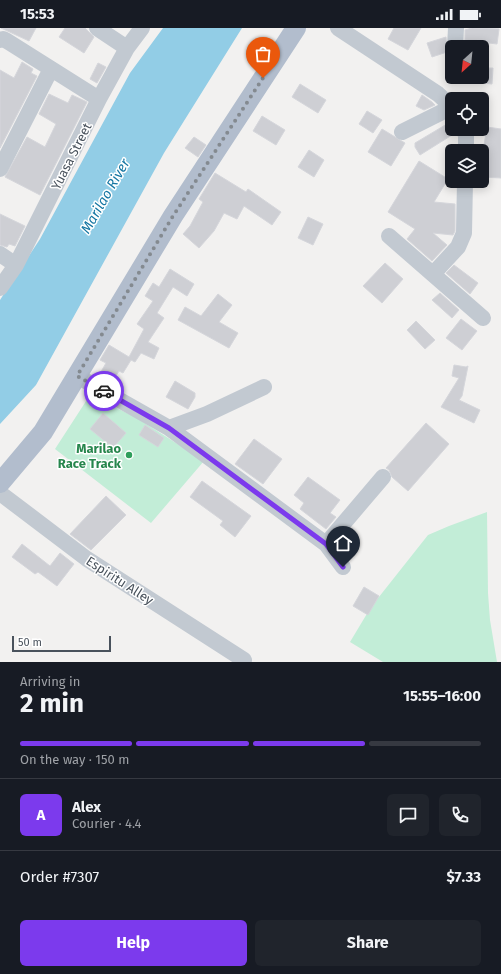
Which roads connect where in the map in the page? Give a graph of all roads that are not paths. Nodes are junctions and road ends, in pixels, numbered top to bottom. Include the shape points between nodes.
1 (97, 28) edge
2 (142, 28) edge
3 (296, 28) edge
4 (338, 28) edge
5 (456, 28) edge
6 (0, 40) edge
7 (455, 40) edge
8 (127, 48) junction
9 (51, 69) junction
10 (100, 99) junction
11 (445, 100) edge
12 (445, 110) edge
13 (402, 132) dead end
14 (0, 169) edge
15 (465, 188) edge
16 (389, 236) dead end
17 (0, 254) edge
18 (16, 265) junction
19 (432, 274) junction
20 (0, 288) edge
21 (483, 318) dead end
22 (77, 376) junction
23 (264, 387) dead end
24 (169, 428) junction
25 (383, 477) dead end
26 (0, 483) edge
27 (0, 493) edge
28 (326, 544) junction
29 (343, 567) dead end
30 (244, 660) dead end

1 - 8 street
2 - 8 street, Yuasa Street
3 - 22 main road via 173,216
4 - 11 street
5 - 7 street
6 - 9 street via 3,39
8 - 10 street, Yuasa Street
9 - 10 street
9 - 14 street
10 - 18 street, Yuasa Street
12 - 13 street
15 - 19 street via 464,233 458,247
16 - 19 street
17 - 18 street
18 - 20 street, Yuasa Street
19 - 21 street
22 - 24 street
22 - 26 main road via 43,432
23 - 24 street via 207,414
24 - 28 street
25 - 28 street
27 - 30 street, Espiritu Alley via 87,559
28 - 29 street

